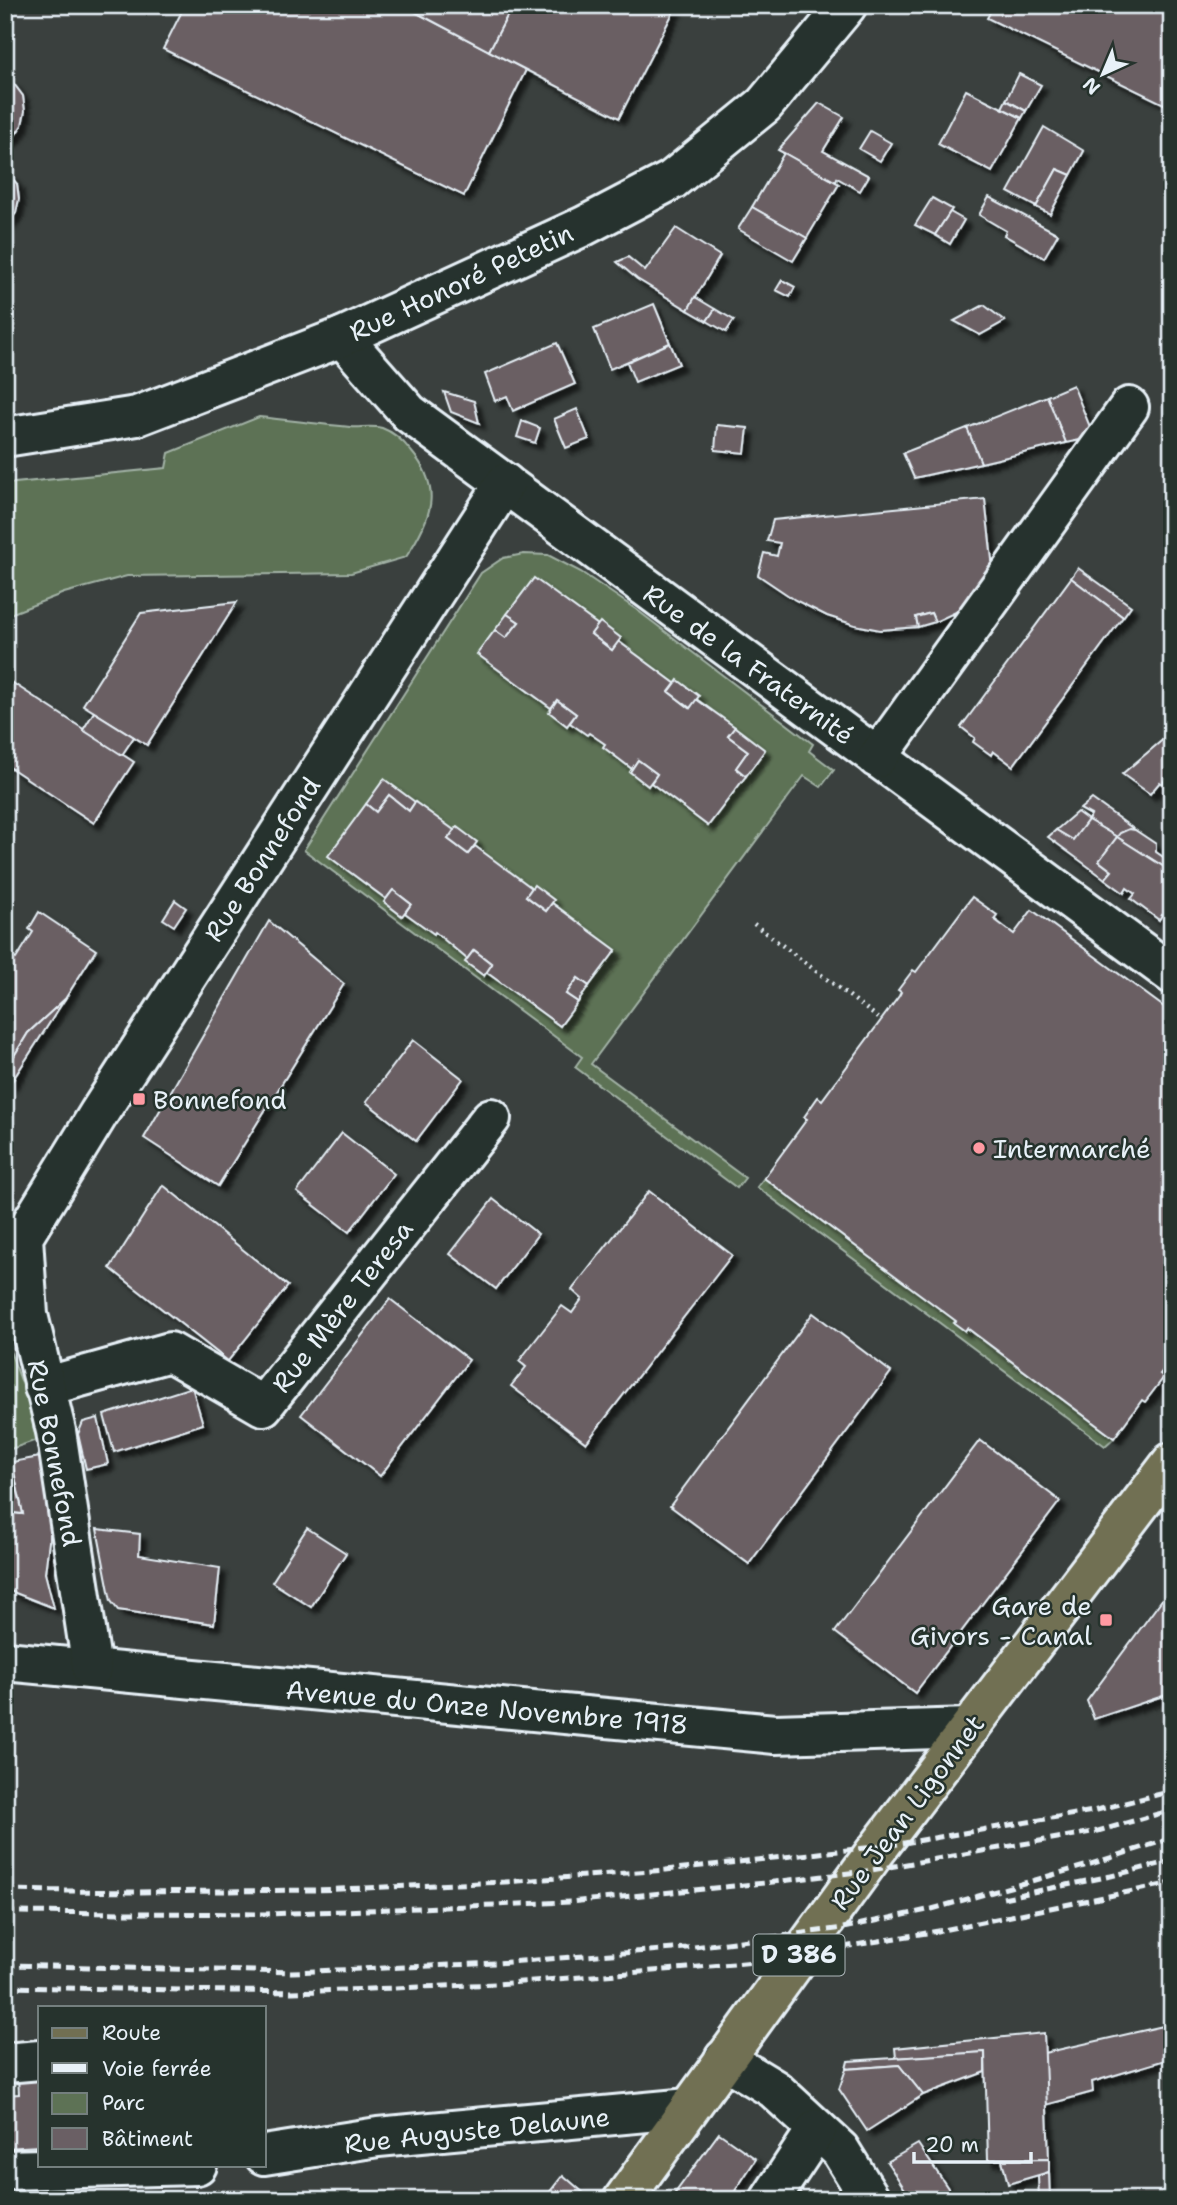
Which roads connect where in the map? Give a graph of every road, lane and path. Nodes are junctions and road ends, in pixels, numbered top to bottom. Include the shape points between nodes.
1 (847, 5) edge
2 (342, 337) junction
3 (1129, 407) dead end
4 (5, 437) edge
5 (505, 483) junction
6 (877, 758) junction
7 (754, 924) dead end
8 (1172, 974) edge
9 (881, 1020) dead end
10 (491, 1118) dead end
11 (11, 1238) edge
12 (44, 1387) junction
13 (1172, 1462) edge
14 (5, 1661) edge
15 (92, 1669) junction
16 (970, 1728) junction
17 (724, 2059) junction
18 (38, 2060) edge
19 (5, 2063) edge
20 (689, 2108) junction
21 (817, 2129) junction
22 (266, 2155) edge
23 (159, 2166) edge
24 (5, 2170) edge
25 (623, 2200) edge
26 (770, 2200) edge
27 (871, 2200) edge

1 - 2 street, Rue Honoré Petetin via 764,105 672,180 584,226
2 - 4 street, Rue Honoré Petetin via 137,416
2 - 5 street, Rue de la Fraternité via 409,413
3 - 6 street
5 - 6 street, Rue de la Fraternité
5 - 11 street, Rue Bonnefond via 99,1113
6 - 8 street, Rue de la Fraternité
7 - 9 path
10 - 12 street, Rue Mère Teresa via 263,1406 170,1352
11 - 12 street, Rue Bonnefond
12 - 15 street, Rue Bonnefond via 56,1431
13 - 16 main road, Rue Jean Ligonnet / D 386
14 - 15 street, Avenue du Onze Novembre 1918
15 - 16 street, Avenue du Onze Novembre 1918 via 775,1734
16 - 17 main road, Rue Jean Ligonnet / D 386
17 - 20 main road, Rue Jean Ligonnet / D 386
17 - 21 street via 774,2089
18 - 19 street
20 - 22 street, Rue Auguste Delaune via 378,2137
20 - 25 main road, Rue Jean Ligonnet / D 386
21 - 26 street
21 - 27 street via 840,2150
23 - 24 street

